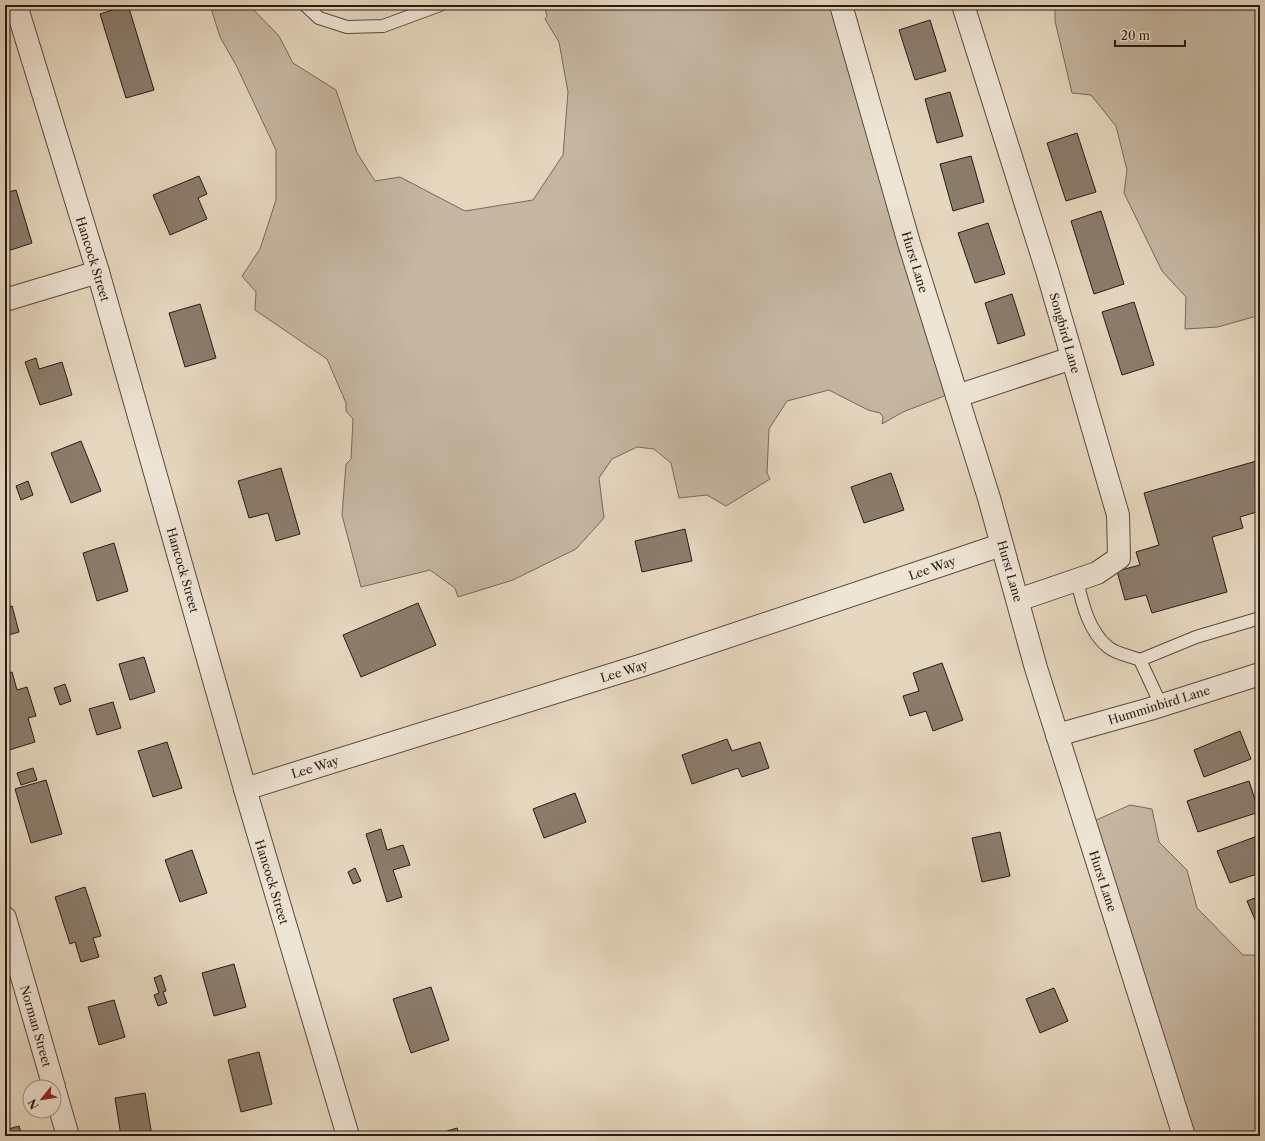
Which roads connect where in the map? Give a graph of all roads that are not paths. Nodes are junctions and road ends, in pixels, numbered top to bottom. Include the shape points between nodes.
1 (16, 5) edge
2 (305, 5) edge
3 (440, 5) edge
4 (841, 5) edge
5 (963, 5) edge
6 (98, 272) junction
7 (5, 300) edge
8 (1072, 358) junction
9 (957, 396) junction
10 (1001, 545) junction
11 (1077, 580) junction
12 (1018, 600) junction
13 (1260, 618) edge
14 (1140, 660) junction
15 (1260, 674) edge
16 (1160, 706) junction
17 (1057, 734) junction
18 (245, 789) junction
19 (5, 918) edge
20 (51, 1079) edge
21 (62, 1115) edge
22 (68, 1136) edge
23 (348, 1136) edge
24 (1184, 1136) edge

1 - 6 street, Hancock Street
2 - 3 lane via 319,18 347,27 384,26
4 - 9 street, Hurst Lane via 909,244
5 - 8 street, Songbird Lane
6 - 7 street
6 - 18 street, Hancock Street
8 - 9 street
8 - 11 street, Songbird Lane via 1118,515 1119,558 1098,573
9 - 10 street, Hurst Lane
10 - 12 street, Hurst Lane
10 - 18 street, Lee Way via 646,664
11 - 12 street, Songbird Lane
11 - 14 lane via 1085,615 1108,648
12 - 17 street, Hurst Lane
13 - 14 lane via 1196,637
14 - 16 lane
15 - 16 street, Humminbird Lane
16 - 17 street, Humminbird Lane
17 - 24 street, Hurst Lane
18 - 23 street, Hancock Street
19 - 20 street, Norman Street
21 - 22 street, Norman Street

